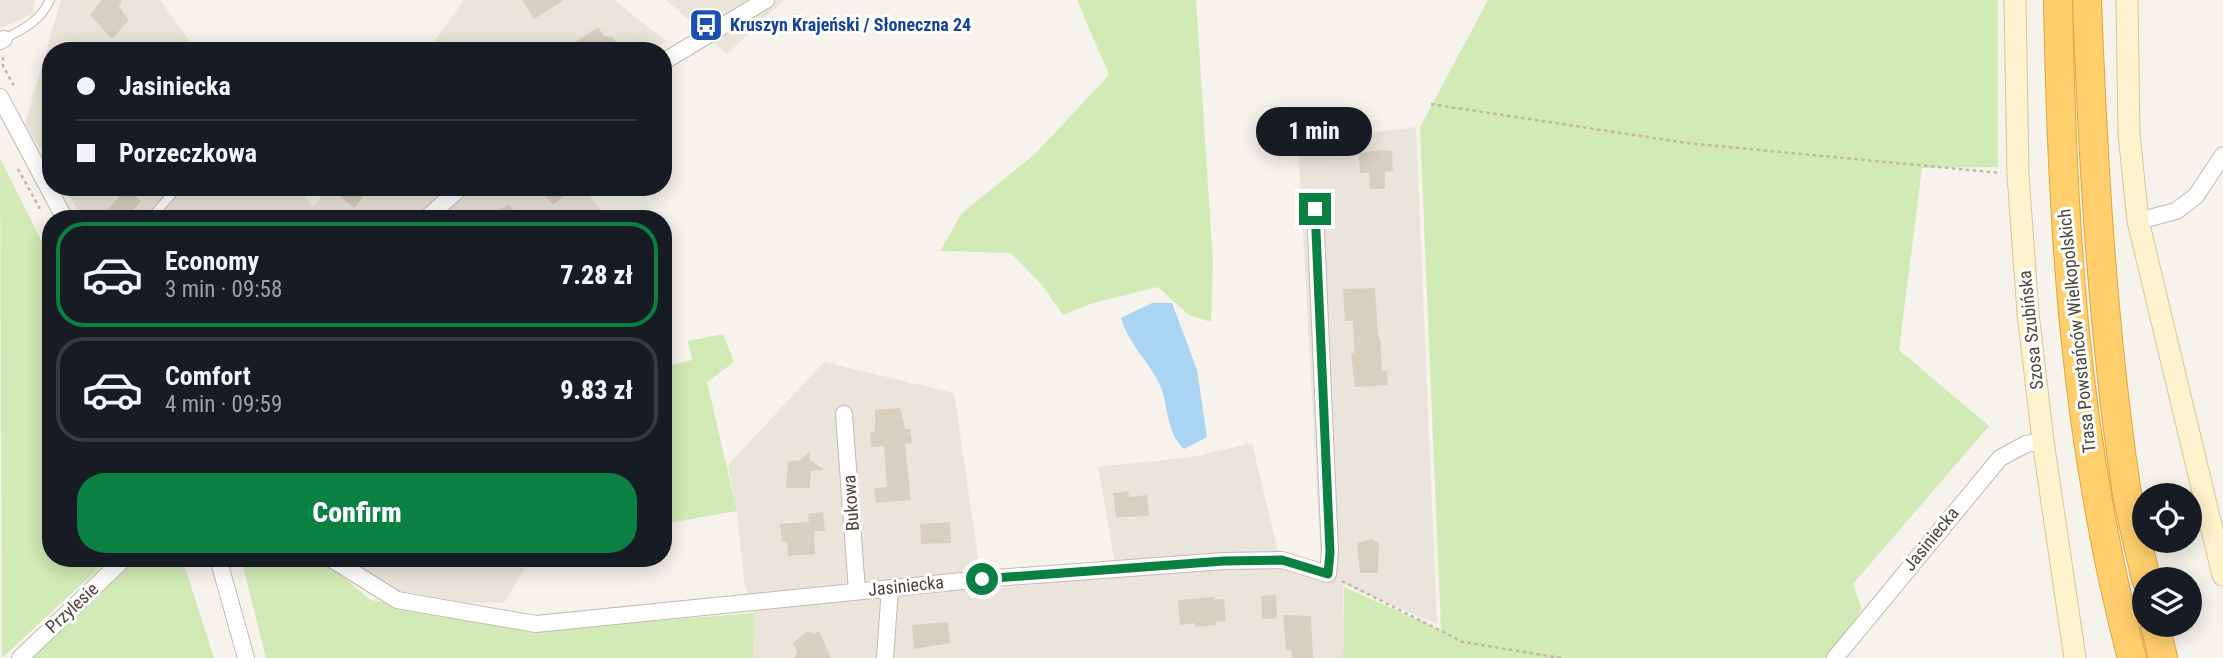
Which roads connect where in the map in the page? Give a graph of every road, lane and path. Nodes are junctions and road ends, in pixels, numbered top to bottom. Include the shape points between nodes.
1 (50, 0) edge
2 (765, 0) edge
3 (2015, 0) edge
4 (2057, 0) edge
5 (2087, 0) edge
6 (2127, 0) edge
7 (2, 40) edge
8 (672, 57) edge
9 (14, 87) dead end
10 (0, 97) edge
11 (1431, 104) dead end
12 (2223, 155) edge
13 (2018, 175) junction
14 (42, 176) edge
15 (170, 196) edge
16 (451, 196) edge
17 (1315, 209) dead end
18 (158, 210) edge
19 (436, 210) edge
20 (2138, 221) junction
21 (844, 414) dead end
22 (2043, 442) junction
23 (116, 567) edge
24 (221, 567) edge
25 (349, 567) edge
26 (2144, 567) edge
27 (1328, 574) junction
28 (2223, 575) edge
29 (890, 588) junction
30 (857, 592) junction
31 (2158, 637) edge
32 (20, 658) edge
33 (246, 658) edge
34 (885, 658) edge
35 (1561, 658) edge
36 (1835, 658) edge
37 (2075, 658) edge
38 (2132, 658) edge
39 (2163, 658) edge

1 - 7 lane via 29,26
2 - 8 street
3 - 13 street, Szosa Szubińska
4 - 38 highway, Trasa Powstańców Wielkopolskich via 2061,167 2076,362 2102,525
5 - 26 highway, Trasa Powstańców Wielkopolskich via 2104,310 2126,483
6 - 20 street via 2129,134
7 - 9 path via 8,48 3,66
10 - 14 street
11 - 13 path via 1686,143
12 - 20 street via 2196,196 2176,211
13 - 22 street, Szosa Szubińska
15 - 18 lane
16 - 19 street
17 - 27 street
20 - 28 street
21 - 30 street, Bukowa
22 - 36 street, Jasiniecka via 2026,444 2000,458
22 - 37 street, Szosa Szubińska
23 - 32 street, Przylesie
24 - 33 street
25 - 30 street, Jasiniecka via 397,600 536,624
27 - 29 street, Jasiniecka via 1282,560 1224,561
27 - 35 path via 1463,642
29 - 30 street, Jasiniecka
29 - 34 street
31 - 39 highway

